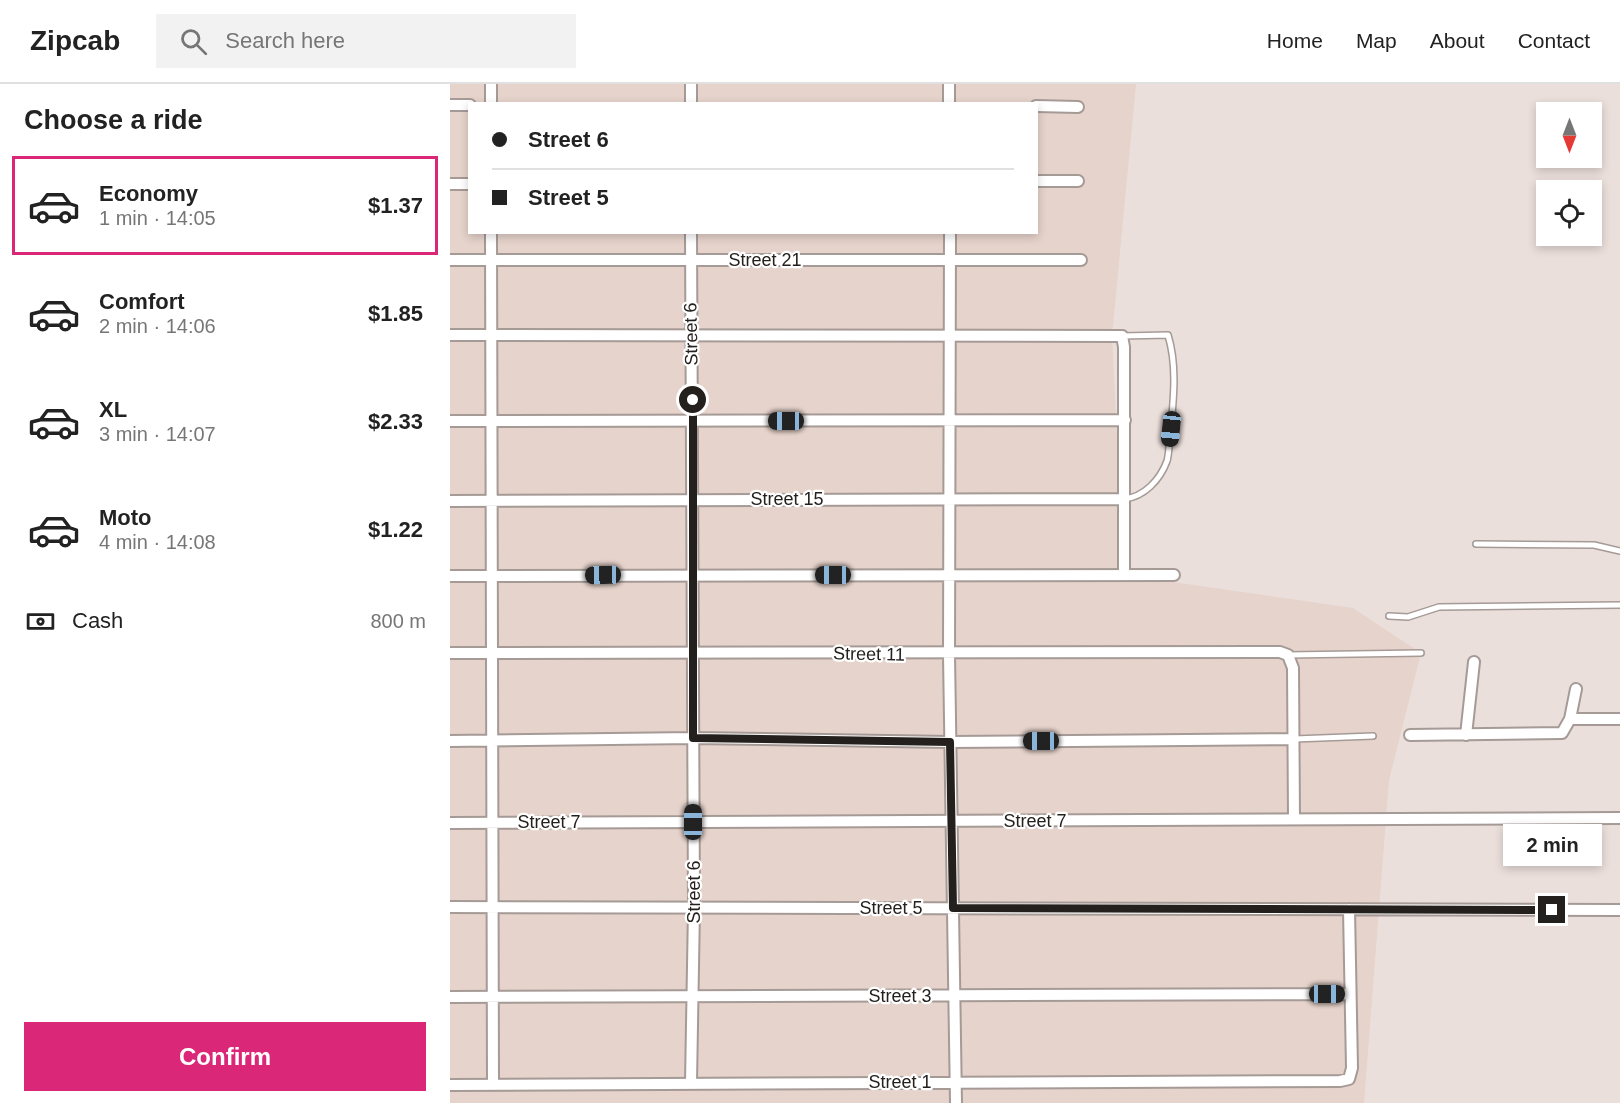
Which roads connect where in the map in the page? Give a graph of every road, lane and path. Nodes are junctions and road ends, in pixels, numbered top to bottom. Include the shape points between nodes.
1 (491, 84) edge
2 (691, 84) edge
3 (949, 84) edge
4 (491, 102) edge
5 (691, 102) edge
6 (949, 102) edge
7 (450, 105) edge
8 (468, 105) edge
9 (1038, 106) edge
10 (1078, 107) dead end
11 (1038, 181) edge
12 (1078, 181) dead end
13 (450, 184) edge
14 (468, 184) edge
15 (491, 234) edge
16 (691, 234) edge
17 (950, 234) edge
18 (450, 260) edge
19 (491, 260) junction
20 (690, 260) junction
21 (951, 260) junction
22 (1081, 260) dead end
23 (450, 335) edge
24 (490, 335) junction
25 (690, 335) junction
26 (949, 335) junction
27 (1122, 336) junction
28 (949, 420) junction
29 (1125, 420) junction
30 (450, 421) edge
31 (490, 421) junction
32 (693, 421) junction
33 (949, 499) junction
34 (1124, 499) junction
35 (490, 500) junction
36 (694, 500) junction
37 (450, 501) edge
38 (1476, 544) dead end
39 (1620, 551) edge
40 (694, 575) junction
41 (1124, 575) junction
42 (1174, 575) dead end
43 (450, 576) edge
44 (490, 576) junction
45 (949, 576) junction
46 (1620, 605) edge
47 (1389, 616) dead end
48 (693, 652) junction
49 (450, 653) edge
50 (492, 653) junction
51 (1421, 653) dead end
52 (949, 655) junction
53 (1288, 656) junction
54 (1474, 662) dead end
55 (1576, 689) dead end
56 (1570, 719) junction
57 (1620, 719) edge
58 (1410, 735) dead end
59 (1466, 735) junction
60 (1373, 736) dead end
61 (693, 738) junction
62 (1293, 739) junction
63 (450, 741) edge
64 (491, 741) junction
65 (950, 742) junction
66 (1620, 818) edge
67 (1294, 819) junction
68 (951, 821) junction
69 (493, 822) junction
70 (693, 822) junction
71 (450, 823) edge
72 (450, 907) edge
73 (493, 908) junction
74 (694, 908) junction
75 (953, 908) junction
76 (1349, 909) junction
77 (1620, 910) edge
78 (1350, 994) junction
79 (954, 995) junction
80 (493, 996) junction
81 (694, 996) junction
82 (450, 997) edge
83 (955, 1082) junction
84 (691, 1083) junction
85 (450, 1085) edge
86 (493, 1085) junction
87 (956, 1103) edge

1 - 4 street
2 - 5 street
3 - 6 street
7 - 8 street
9 - 10 street
11 - 12 street
13 - 14 street
15 - 19 street
16 - 20 street, Street 6
17 - 21 street
18 - 19 street, Street 21
19 - 20 street, Street 21
19 - 24 street
20 - 21 street, Street 21
20 - 25 street, Street 6
21 - 22 street, Street 21
21 - 26 street
23 - 24 street
24 - 25 street
24 - 31 street
25 - 26 street
25 - 32 street, Street 6
26 - 27 street
26 - 28 street
27 - 29 street
27 - 34 lane via 1168,334 1174,373 1167,460 1146,493
28 - 29 street
28 - 32 street
28 - 33 street
29 - 34 street
30 - 31 street
31 - 32 street
31 - 35 street
32 - 36 street, Street 6
33 - 34 street, Street 15
33 - 36 street, Street 15
33 - 45 street
34 - 41 street
35 - 36 street, Street 15
35 - 37 street, Street 15
35 - 44 street
36 - 40 street, Street 6
38 - 39 lane via 1594,545
40 - 44 street
40 - 45 street
40 - 48 street, Street 6
41 - 42 street
41 - 45 street
43 - 44 street
44 - 50 street
45 - 52 street
46 - 47 lane via 1439,607 1408,617
48 - 50 street, Street 11
48 - 52 street, Street 11
48 - 61 street, Street 6
49 - 50 street, Street 11
50 - 64 street
51 - 53 lane
52 - 53 street, Street 11 via 1280,652
52 - 65 street
53 - 62 street via 1293,668
54 - 59 street
55 - 56 street
56 - 57 street
56 - 59 street via 1567,730 1556,734
58 - 59 street
60 - 62 lane
61 - 64 street
61 - 65 street
61 - 70 street, Street 6
62 - 65 street
62 - 67 street
63 - 64 street
64 - 69 street
65 - 68 street
66 - 67 street, Street 7
67 - 68 street, Street 7
68 - 70 street, Street 7
68 - 75 street
69 - 70 street, Street 7
69 - 71 street, Street 7
69 - 73 street
70 - 74 street, Street 6
72 - 73 street, Street 5
73 - 74 street, Street 5
73 - 80 street
74 - 75 street, Street 5
74 - 81 street, Street 6
75 - 76 street, Street 5
75 - 79 street
76 - 77 street, Street 5
76 - 78 street
78 - 79 street, Street 3
78 - 83 street, Street 1 via 1349,1079
79 - 81 street, Street 3
79 - 83 street
80 - 81 street, Street 3
80 - 82 street, Street 3
80 - 86 street
81 - 84 street, Street 6
83 - 84 street, Street 1
83 - 87 street
84 - 86 street, Street 1
85 - 86 street, Street 1

